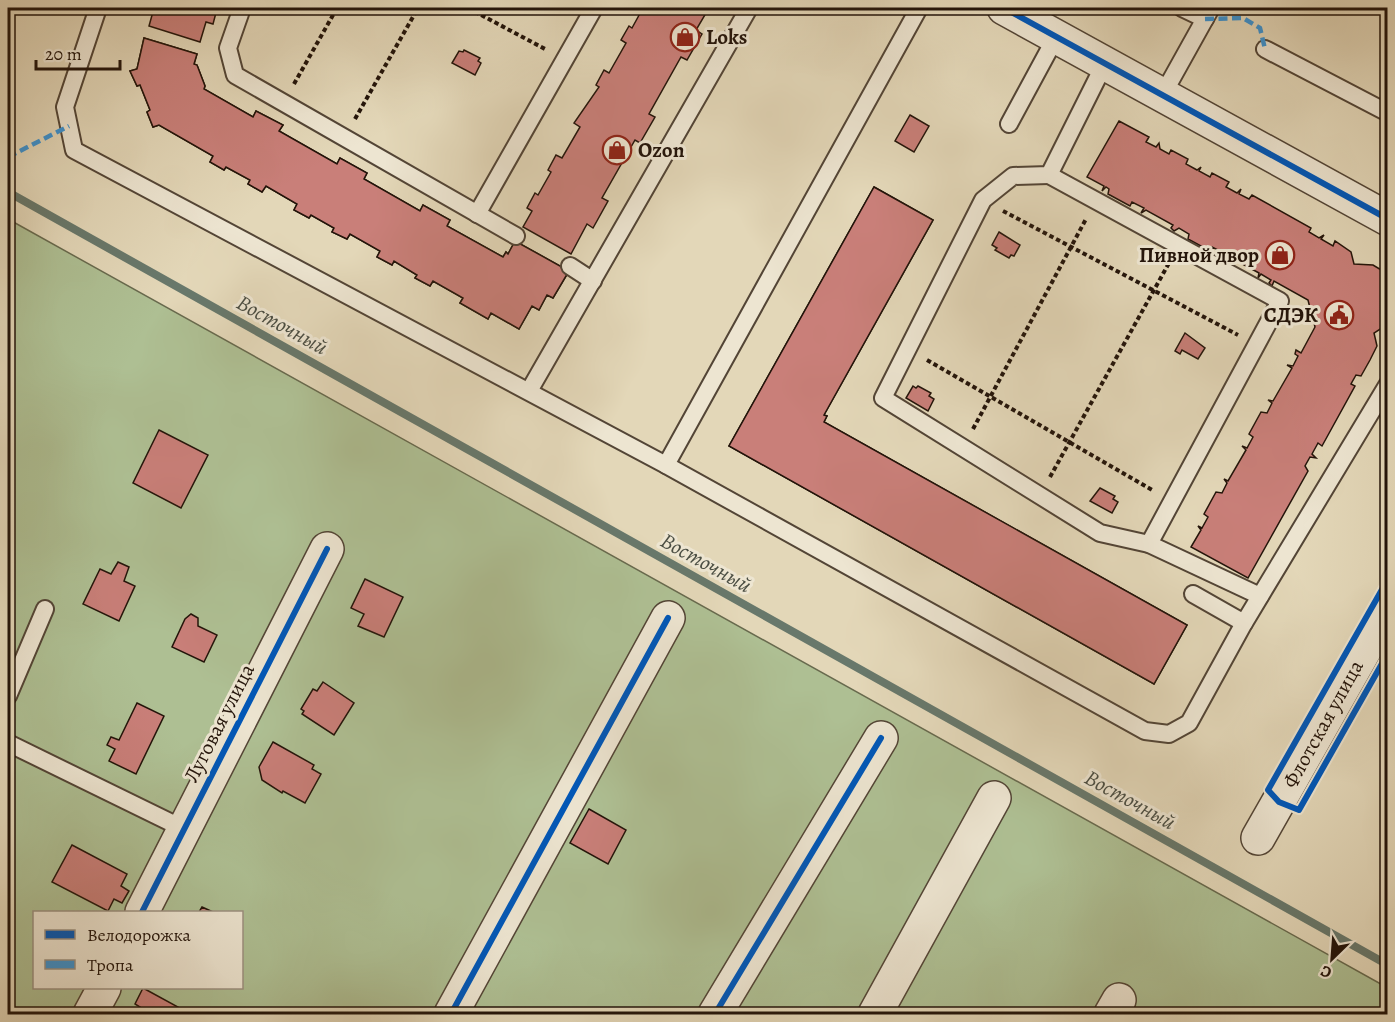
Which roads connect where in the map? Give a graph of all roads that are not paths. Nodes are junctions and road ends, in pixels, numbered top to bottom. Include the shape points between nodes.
1 (98, 8) edge
2 (242, 8) edge
3 (594, 8) edge
4 (749, 8) edge
5 (919, 8) edge
6 (1004, 8) edge
7 (1182, 8) edge
8 (1208, 13) edge
9 (1056, 38) junction
10 (1265, 49) dead end
11 (1104, 65) junction
12 (1162, 96) junction
13 (1388, 113) edge
14 (1009, 124) dead end
15 (1049, 175) junction
16 (477, 214) junction
17 (1388, 219) edge
18 (516, 236) dead end
19 (570, 267) dead end
20 (593, 280) junction
21 (1388, 384) edge
22 (529, 391) junction
23 (666, 465) junction
24 (1149, 544) junction
25 (327, 549) dead end
26 (1193, 594) dead end
27 (1260, 596) junction
28 (45, 609) dead end
29 (1388, 609) edge
30 (668, 618) dead end
31 (1244, 623) junction
32 (8, 696) edge
33 (881, 738) dead end
34 (8, 743) edge
35 (994, 798) dead end
36 (184, 829) junction
37 (1258, 838) dead end
38 (143, 911) edge
39 (103, 989) edge
40 (90, 1014) edge
41 (452, 1014) edge
42 (716, 1014) edge
43 (875, 1014) edge

1 - 22 lane via 65,107 74,150
2 - 16 lane via 228,48 236,75
3 - 16 lane
4 - 20 lane
5 - 23 lane
6 - 9 street
7 - 8 lane
8 - 12 lane
9 - 11 street
9 - 14 lane
10 - 13 lane
11 - 12 street
11 - 15 lane
12 - 17 street
15 - 24 lane via 1280,301
15 - 24 lane via 1013,176 983,200 882,398 1100,533
16 - 18 lane
19 - 20 lane
20 - 22 lane
21 - 27 lane
22 - 23 lane
23 - 31 lane via 1145,731 1169,734 1189,723
24 - 27 lane
25 - 36 street, Луговая улица
26 - 31 lane
27 - 31 lane
28 - 32 lane
29 - 37 street, Флотская улица
30 - 41 street
33 - 42 street
34 - 36 lane
35 - 43 street
36 - 38 street, Луговая улица
39 - 40 street

